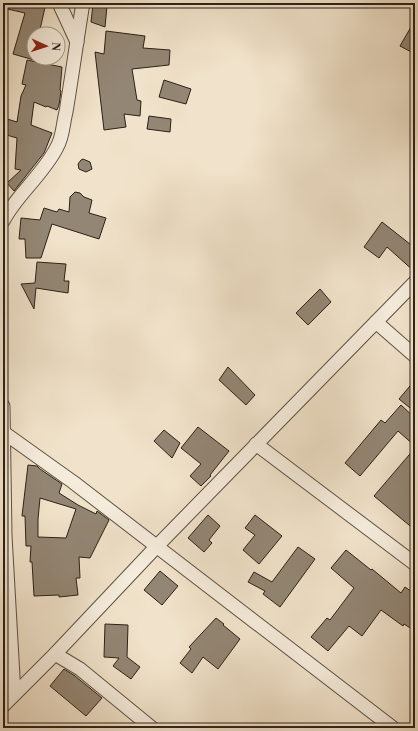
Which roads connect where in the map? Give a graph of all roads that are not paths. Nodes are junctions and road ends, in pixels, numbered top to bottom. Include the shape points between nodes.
1 (59, 3) edge
2 (82, 3) edge
3 (77, 42) junction
4 (3, 221) edge
5 (415, 282) edge
6 (376, 322) junction
7 (415, 356) edge
8 (3, 406) edge
9 (4, 433) edge
10 (256, 444) junction
11 (157, 546) junction
12 (415, 564) edge
13 (6, 605) edge
14 (55, 654) junction
15 (14, 694) junction
16 (3, 706) edge
17 (152, 728) edge
18 (393, 728) edge

1 - 3 street
2 - 3 street
3 - 4 street via 58,145 51,158 9,209
5 - 6 street
6 - 7 street
6 - 10 street
8 - 9 street
9 - 11 street
9 - 13 street
10 - 11 street
10 - 12 street
11 - 14 street
11 - 18 street
13 - 15 street
14 - 15 street
14 - 17 street via 80,669
15 - 16 street

